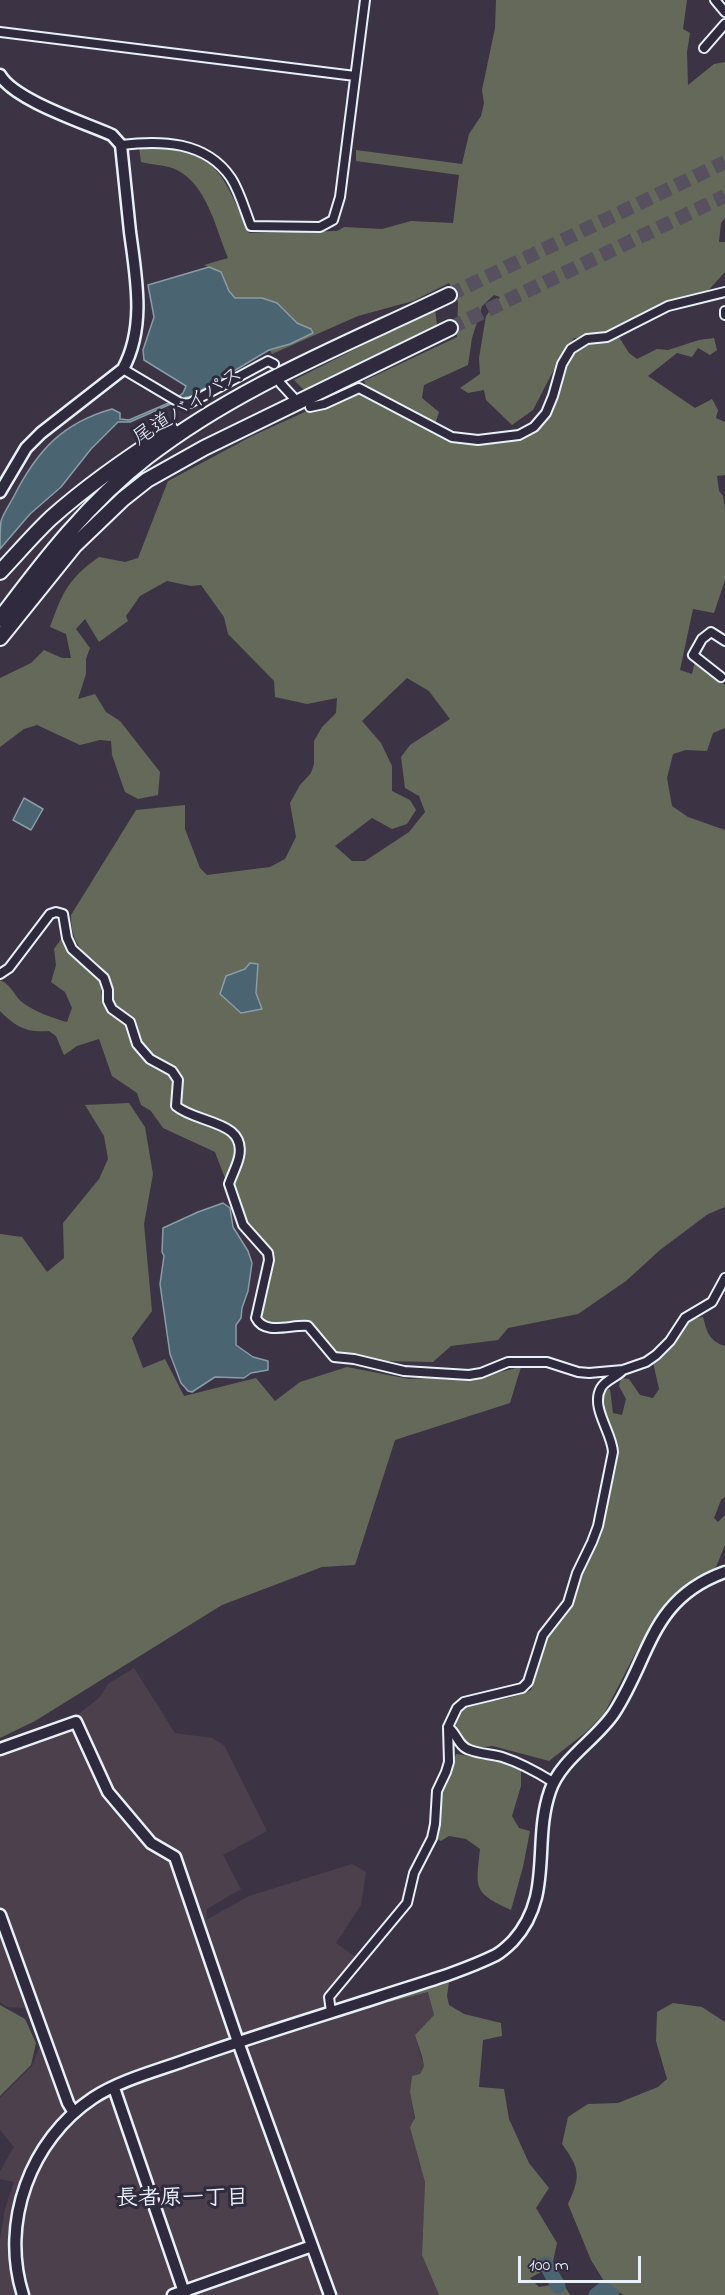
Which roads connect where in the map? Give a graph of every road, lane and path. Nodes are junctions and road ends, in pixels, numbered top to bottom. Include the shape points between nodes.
1 (365, 0) edge
2 (715, 0) edge
3 (725, 12) edge
4 (725, 24) edge
5 (0, 32) edge
6 (704, 48) dead end
7 (0, 75) edge
8 (355, 76) junction
9 (121, 145) junction
10 (725, 292) edge
11 (449, 296) tunnel mouth
12 (450, 328) tunnel mouth
13 (354, 340) junction
14 (274, 364) dead end
15 (123, 369) junction
16 (281, 384) dead end
17 (293, 396) dead end
18 (310, 407) dead end
19 (146, 458) junction
20 (0, 492) edge
21 (0, 572) edge
22 (0, 607) edge
23 (0, 619) edge
24 (0, 641) edge
25 (725, 641) edge
26 (721, 677) dead end
27 (0, 974) edge
28 (725, 1278) edge
29 (623, 1370) junction
30 (725, 1572) edge
31 (448, 1727) junction
32 (0, 1749) edge
33 (553, 1782) junction
34 (0, 1915) edge
35 (331, 2012) junction
36 (238, 2042) junction
37 (114, 2088) junction
38 (74, 2113) junction
39 (312, 2246) junction
40 (180, 2294) edge
41 (23, 2295) edge
42 (330, 2295) edge

1 - 8 street
2 - 3 street
4 - 6 street
5 - 8 street
7 - 9 street via 9,87 26,98 112,135
8 - 9 street via 340,198 333,220 320,227 251,226 231,179 203,152 179,144 149,141
9 - 15 street via 138,300 128,361
10 - 18 street via 668,306 607,338 587,339 571,349 546,413 534,427 519,435 478,440 452,437 359,388
11 - 13 highway, 尾道バイパス
12 - 24 highway, 尾道バイパス via 204,448 147,480 100,520 51,573
13 - 19 highway, 尾道バイパス via 238,398
13 - 21 highway via 235,394 140,449 56,514
14 - 15 street via 268,361 182,404
15 - 20 street via 26,448
16 - 17 street
19 - 22 highway via 117,478 72,519
19 - 23 highway, 尾道バイパス via 72,528
25 - 26 street via 711,632 693,655
27 - 29 street via 9,968 50,914 63,914 72,949 104,978 112,1009 130,1022 137,1044 150,1059 172,1071 178,1080 176,1106 236,1134 239,1157 229,1184 243,1225 268,1253 256,1318 264,1328 308,1326 334,1358 404,1371 469,1375 508,1362 547,1362 589,1374
28 - 29 street via 712,1302 685,1318 656,1355
29 - 31 street via 599,1393 598,1407 613,1442 613,1452 598,1526 568,1603 543,1635 528,1682 522,1688 464,1702
30 - 33 street via 682,1595 667,1612 614,1712
31 - 33 street via 468,1750 526,1766
31 - 35 street via 449,1762 436,1791 432,1838 414,1873 407,1903 329,1997
32 - 36 street via 76,1722 108,1792 151,1843 175,1857
33 - 35 street via 544,1814 533,1911 507,1947 441,1977
34 - 38 street
35 - 36 street
36 - 37 street
36 - 39 street
37 - 38 street
37 - 40 street
38 - 41 street via 54,2131 24,2184 13,2250
39 - 40 street
39 - 42 street

